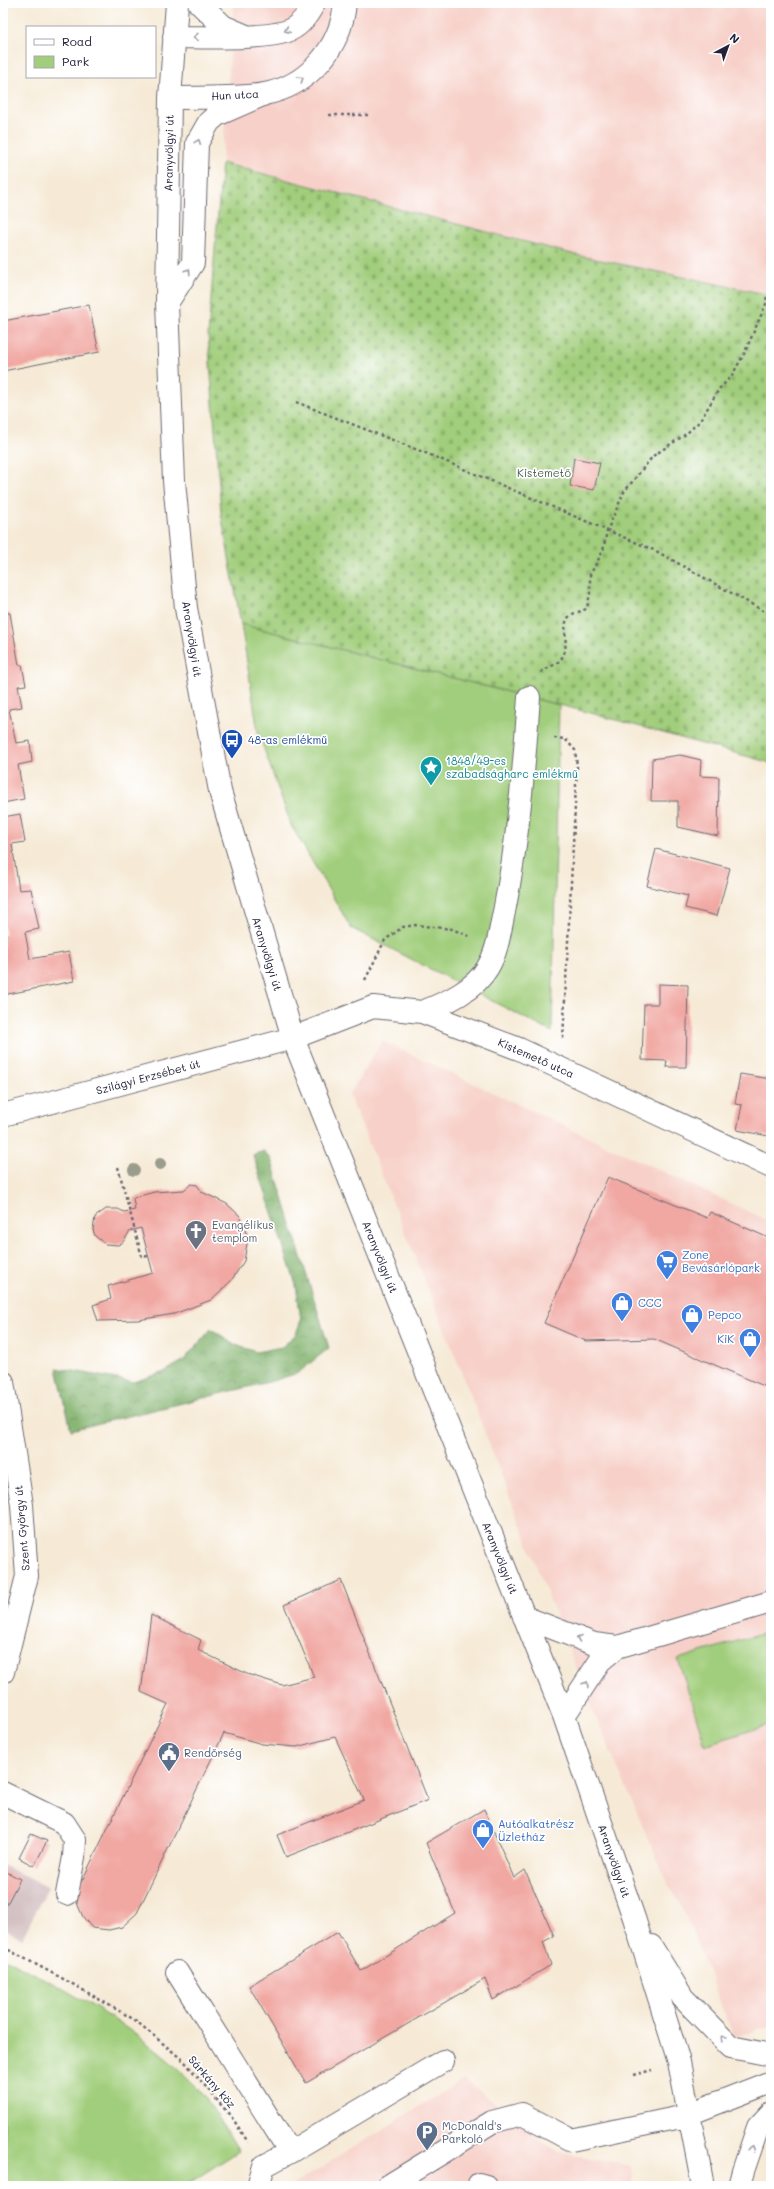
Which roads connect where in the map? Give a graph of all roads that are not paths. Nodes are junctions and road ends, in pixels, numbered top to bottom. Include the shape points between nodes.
1 (177, 3) edge
2 (199, 3) edge
3 (314, 3) edge
4 (345, 3) edge
5 (245, 36) junction
6 (174, 37) junction
7 (265, 94) junction
8 (170, 98) junction
9 (167, 303) junction
10 (529, 697) dead end
11 (422, 1012) junction
12 (293, 1038) junction
13 (3, 1115) edge
14 (771, 1167) edge
15 (3, 1382) edge
16 (771, 1602) edge
17 (524, 1617) junction
18 (617, 1647) junction
19 (3, 1672) edge
20 (564, 1716) junction
21 (3, 1793) edge
22 (67, 1894) dead end
23 (634, 1918) junction
24 (177, 1972) dead end
25 (771, 2055) edge
26 (443, 2061) dead end
27 (771, 2082) edge
28 (771, 2113) edge
29 (690, 2114) junction
30 (290, 2152) junction
31 (261, 2176) edge
32 (388, 2186) edge
33 (703, 2186) edge
34 (739, 2186) edge

1 - 6 street, Aranyvölgyi út
2 - 5 street via 223,26
3 -> 5 street via 301,22 290,30 273,35
7 -> 4 street, Hun utca via 297,81 318,64 339,35
5 -> 6 street
6 - 8 street, Aranyvölgyi út
7 - 8 street, Hun utca
9 -> 7 street via 193,264 197,143 209,122 217,115
8 - 9 street, Aranyvölgyi út
9 - 12 street, Aranyvölgyi út via 174,481 186,608 220,792
10 - 11 street via 509,885 496,951 488,968 477,982 455,998
11 - 12 street, Kistemető utca via 373,1007
11 - 14 street, Kistemető utca via 519,1049
12 - 13 street, Szilágyi Erzsébet út
12 - 17 street, Aranyvölgyi út
15 - 19 street, Szent György út via 22,1505 27,1576
16 - 18 street
18 -> 17 street via 594,1644
17 - 20 street, Aranyvölgyi út
20 -> 18 street via 600,1661
20 - 23 street, Aranyvölgyi út
21 - 22 street via 64,1823 75,1840
25 -> 23 street via 731,2047 683,1998
23 - 29 street, Aranyvölgyi út via 679,2062
24 - 30 street
26 - 30 street
27 - 29 street
34 -> 28 street via 758,2127
29 - 32 street via 571,2140 522,2114 492,2122
29 - 33 street, Aranyvölgyi út
30 - 31 street

